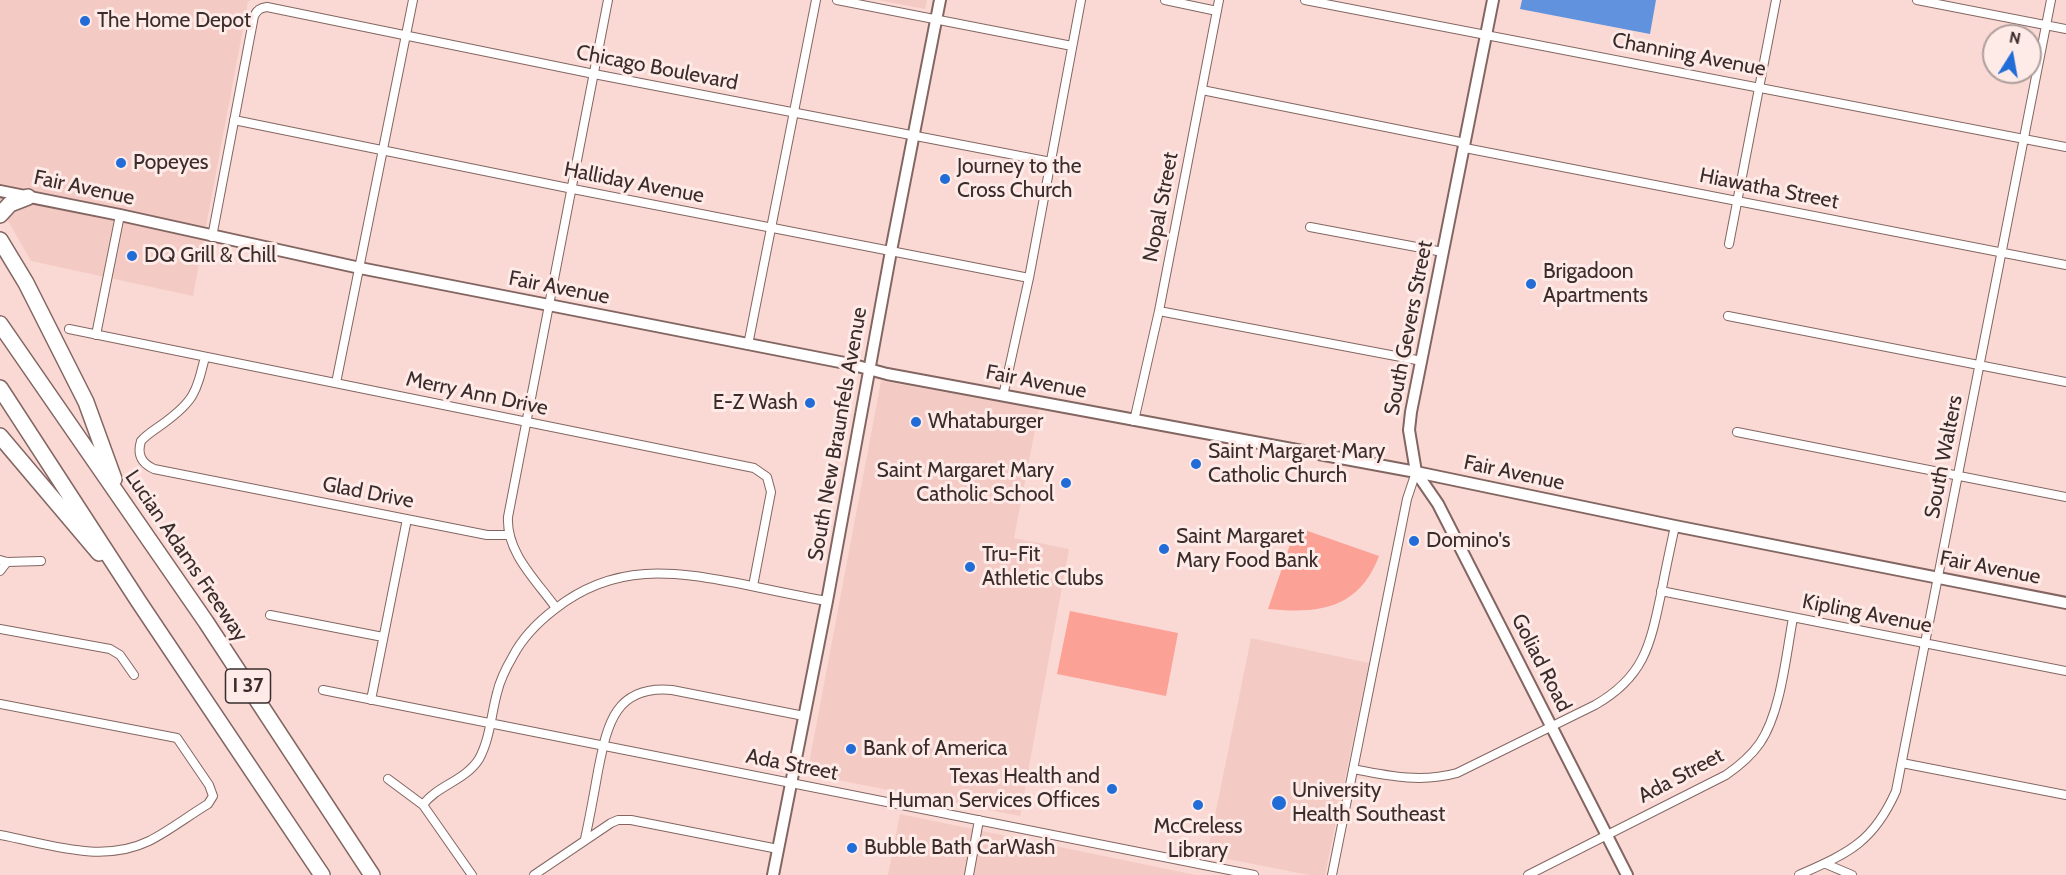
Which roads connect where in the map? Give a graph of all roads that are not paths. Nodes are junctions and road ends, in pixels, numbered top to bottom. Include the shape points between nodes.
1 (413, 0) edge
2 (608, 0) edge
3 (816, 0) edge
4 (837, 0) edge
5 (940, 0) edge
6 (1081, 0) edge
7 (1165, 0) edge
8 (1220, 0) edge
9 (1305, 0) edge
10 (1493, 0) edge
11 (1776, 0) edge
12 (1917, 0) edge
13 (2051, 0) edge
14 (1217, 11) junction
15 (936, 20) junction
16 (2046, 25) junction
17 (2066, 29) edge
18 (1487, 34) junction
19 (406, 36) junction
20 (1072, 46) junction
21 (594, 74) junction
22 (1758, 87) junction
23 (1202, 90) junction
24 (794, 112) junction
25 (234, 120) junction
26 (915, 135) junction
27 (2024, 139) junction
28 (1465, 146) junction
29 (2066, 147) edge
30 (384, 150) junction
31 (1051, 162) junction
32 (573, 189) junction
33 (0, 191) edge
34 (28, 197) junction
35 (1737, 201) junction
36 (0, 215) edge
37 (120, 215) junction
38 (1310, 227) dead end
39 (772, 228) junction
40 (212, 237) junction
41 (0, 240) edge
42 (1729, 244) dead end
43 (891, 250) junction
44 (1443, 252) junction
45 (2001, 252) junction
46 (2066, 265) edge
47 (360, 268) junction
48 (1029, 278) junction
49 (550, 306) junction
50 (1159, 311) junction
51 (1728, 315) dead end
52 (0, 324) edge
53 (69, 329) dead end
54 (96, 334) junction
55 (748, 345) junction
56 (205, 357) junction
57 (1422, 361) junction
58 (1980, 366) junction
59 (870, 369) junction
60 (2066, 382) edge
61 (336, 383) junction
62 (0, 388) edge
63 (1003, 396) junction
64 (1134, 421) junction
65 (528, 422) junction
66 (1737, 432) dead end
67 (0, 436) edge
68 (1416, 472) junction
69 (1959, 476) junction
70 (2066, 497) edge
71 (121, 499) junction
72 (407, 519) junction
73 (1675, 526) junction
74 (508, 535) junction
75 (3, 561) edge
76 (41, 561) dead end
77 (0, 571) edge
78 (1938, 578) junction
79 (753, 586) junction
80 (1661, 591) junction
81 (827, 601) junction
82 (139, 602) junction
83 (2066, 603) edge
84 (556, 608) junction
85 (270, 615) dead end
86 (1793, 618) junction
87 (0, 629) edge
88 (383, 637) junction
89 (1925, 644) junction
90 (2066, 671) edge
91 (134, 675) dead end
92 (323, 690) dead end
93 (370, 700) junction
94 (0, 704) edge
95 (804, 716) junction
96 (490, 724) junction
97 (1552, 727) junction
98 (603, 746) junction
99 (1902, 763) junction
100 (1353, 769) junction
101 (388, 779) dead end
102 (791, 783) junction
103 (2066, 795) edge
104 (423, 805) junction
105 (980, 820) junction
106 (0, 835) edge
107 (1607, 836) junction
108 (585, 839) junction
109 (778, 849) junction
110 (1826, 864) junction
111 (322, 875) edge
112 (372, 875) edge
113 (472, 875) edge
114 (534, 875) edge
115 (773, 875) edge
116 (969, 875) edge
117 (1254, 875) edge
118 (1332, 875) edge
119 (1528, 875) edge
120 (1627, 875) edge
121 (1799, 875) edge
122 (1852, 875) edge

1 - 19 street
2 - 21 street
3 - 24 street
4 - 15 street
5 - 15 main road, South New Braunfels Avenue
6 - 20 street
7 - 14 street
8 - 14 street, Nopal Street
9 - 18 street, Channing Avenue
10 - 18 main road, South Gevers Street
11 - 22 street
12 - 16 street
13 - 16 street, South Walters
14 - 23 street, Nopal Street
15 - 20 street
15 - 26 main road, South New Braunfels Avenue
16 - 17 street
16 - 27 street, South Walters
18 - 22 street, Channing Avenue
18 - 28 main road, South Gevers Street
19 - 21 street, Chicago Boulevard
19 - 25 street, Chicago Boulevard via 267,7 259,9 254,16
19 - 30 street
20 - 31 street
21 - 24 street, Chicago Boulevard
21 - 32 street
22 - 27 street, Channing Avenue
22 - 35 street
23 - 28 street, Hiawatha Street
23 - 50 street, Nopal Street
24 - 26 street, Chicago Boulevard
24 - 39 street
25 - 30 street, Halliday Avenue
25 - 40 street
26 - 31 street, Chicago Boulevard
26 - 43 main road, South New Braunfels Avenue
27 - 29 street, Channing Avenue
27 - 45 street, South Walters
28 - 35 street, Hiawatha Street
28 - 44 main road, South Gevers Street
30 - 32 street, Halliday Avenue
30 - 47 street
31 - 48 street
32 - 39 street, Halliday Avenue
32 - 49 street
33 - 34 main road, Fair Avenue
34 - 36 highway via 10,204
34 - 37 main road, Fair Avenue
35 - 42 street
35 - 45 street, Hiawatha Street
37 - 40 main road, Fair Avenue
37 - 54 street
38 - 44 street
39 - 43 street, Halliday Avenue
39 - 55 street
40 - 47 main road, Fair Avenue
41 - 71 highway via 86,402
43 - 48 street, Halliday Avenue
43 - 59 main road, South New Braunfels Avenue
44 - 57 main road, South Gevers Street
45 - 46 street, Hiawatha Street
45 - 58 street, South Walters
47 - 49 main road, Fair Avenue
47 - 61 street
48 - 63 street
49 - 55 main road, Fair Avenue
49 - 65 street
50 - 57 street
50 - 64 street, Nopal Street
51 - 58 street
52 - 71 highway, Lucian Adams Freeway / I 37
53 - 54 street, Merry Ann Drive
54 - 56 street, Merry Ann Drive
55 - 59 main road, Fair Avenue
56 - 61 street, Merry Ann Drive
56 - 72 street, Glad Drive via 191,399 140,444 140,456 146,465
57 - 68 main road, South Gevers Street via 1409,430
58 - 60 street
58 - 69 street, South Walters
59 - 63 main road, Fair Avenue
59 - 81 main road, South New Braunfels Avenue
61 - 65 street, Merry Ann Drive
62 - 82 highway, I 37
63 - 64 main road, Fair Avenue
64 - 68 main road, Fair Avenue
65 - 74 street via 508,517
65 - 79 street, Merry Ann Drive via 761,472 771,492
66 - 69 street
67 - 82 highway
68 - 73 main road, Fair Avenue
68 - 97 main road, Goliad Road via 1438,504
68 - 100 street, South Gevers Street via 1407,499
69 - 70 street
69 - 78 street, South Walters
71 - 112 highway, Lucian Adams Freeway / I 37
72 - 74 street, Glad Drive via 487,535
72 - 88 street
73 - 78 main road, Fair Avenue
73 - 80 street
74 - 84 street
75 - 76 street
75 - 77 street
78 - 83 main road, Fair Avenue
78 - 89 street, South Walters
79 - 81 street
79 - 84 street via 676,573 637,574 600,584
80 - 86 street, Kipling Avenue
80 - 97 street via 1649,646 1631,676 1605,699
81 - 95 main road, South New Braunfels Avenue
82 - 111 highway, I 37
84 - 96 street via 533,628 513,656 497,691
85 - 88 street
86 - 89 street, Kipling Avenue
86 - 107 street, Ada Street via 1772,717 1752,753 1726,775
87 - 91 street via 110,649 120,655
88 - 93 street
89 - 90 street, Kipling Avenue
89 - 99 street, South Walters
92 - 93 street, Ada Street
93 - 96 street, Ada Street
94 - 106 street via 177,738 213,796 208,804 150,840 112,852 98,853
95 - 98 street via 672,690 652,690 634,696 616,712
95 - 102 main road, South New Braunfels Avenue
96 - 98 street, Ada Street
96 - 104 street via 484,748 474,765
97 - 100 street via 1445,776 1405,778
97 - 107 main road, Goliad Road
98 - 102 street, Ada Street
98 - 108 street
99 - 103 street
99 - 110 street, South Walters via 1896,791 1880,821 1857,846
100 - 118 street, South Gevers Street
101 - 104 street
102 - 105 street, Ada Street
102 - 109 main road, South New Braunfels Avenue
104 - 113 street
105 - 116 street
105 - 117 street, Ada Street
107 - 119 street, Ada Street
107 - 120 main road, Goliad Road
108 - 109 street via 618,820 630,820
108 - 114 street
109 - 115 main road, South New Braunfels Avenue
110 - 121 street, South Walters
110 - 122 street

